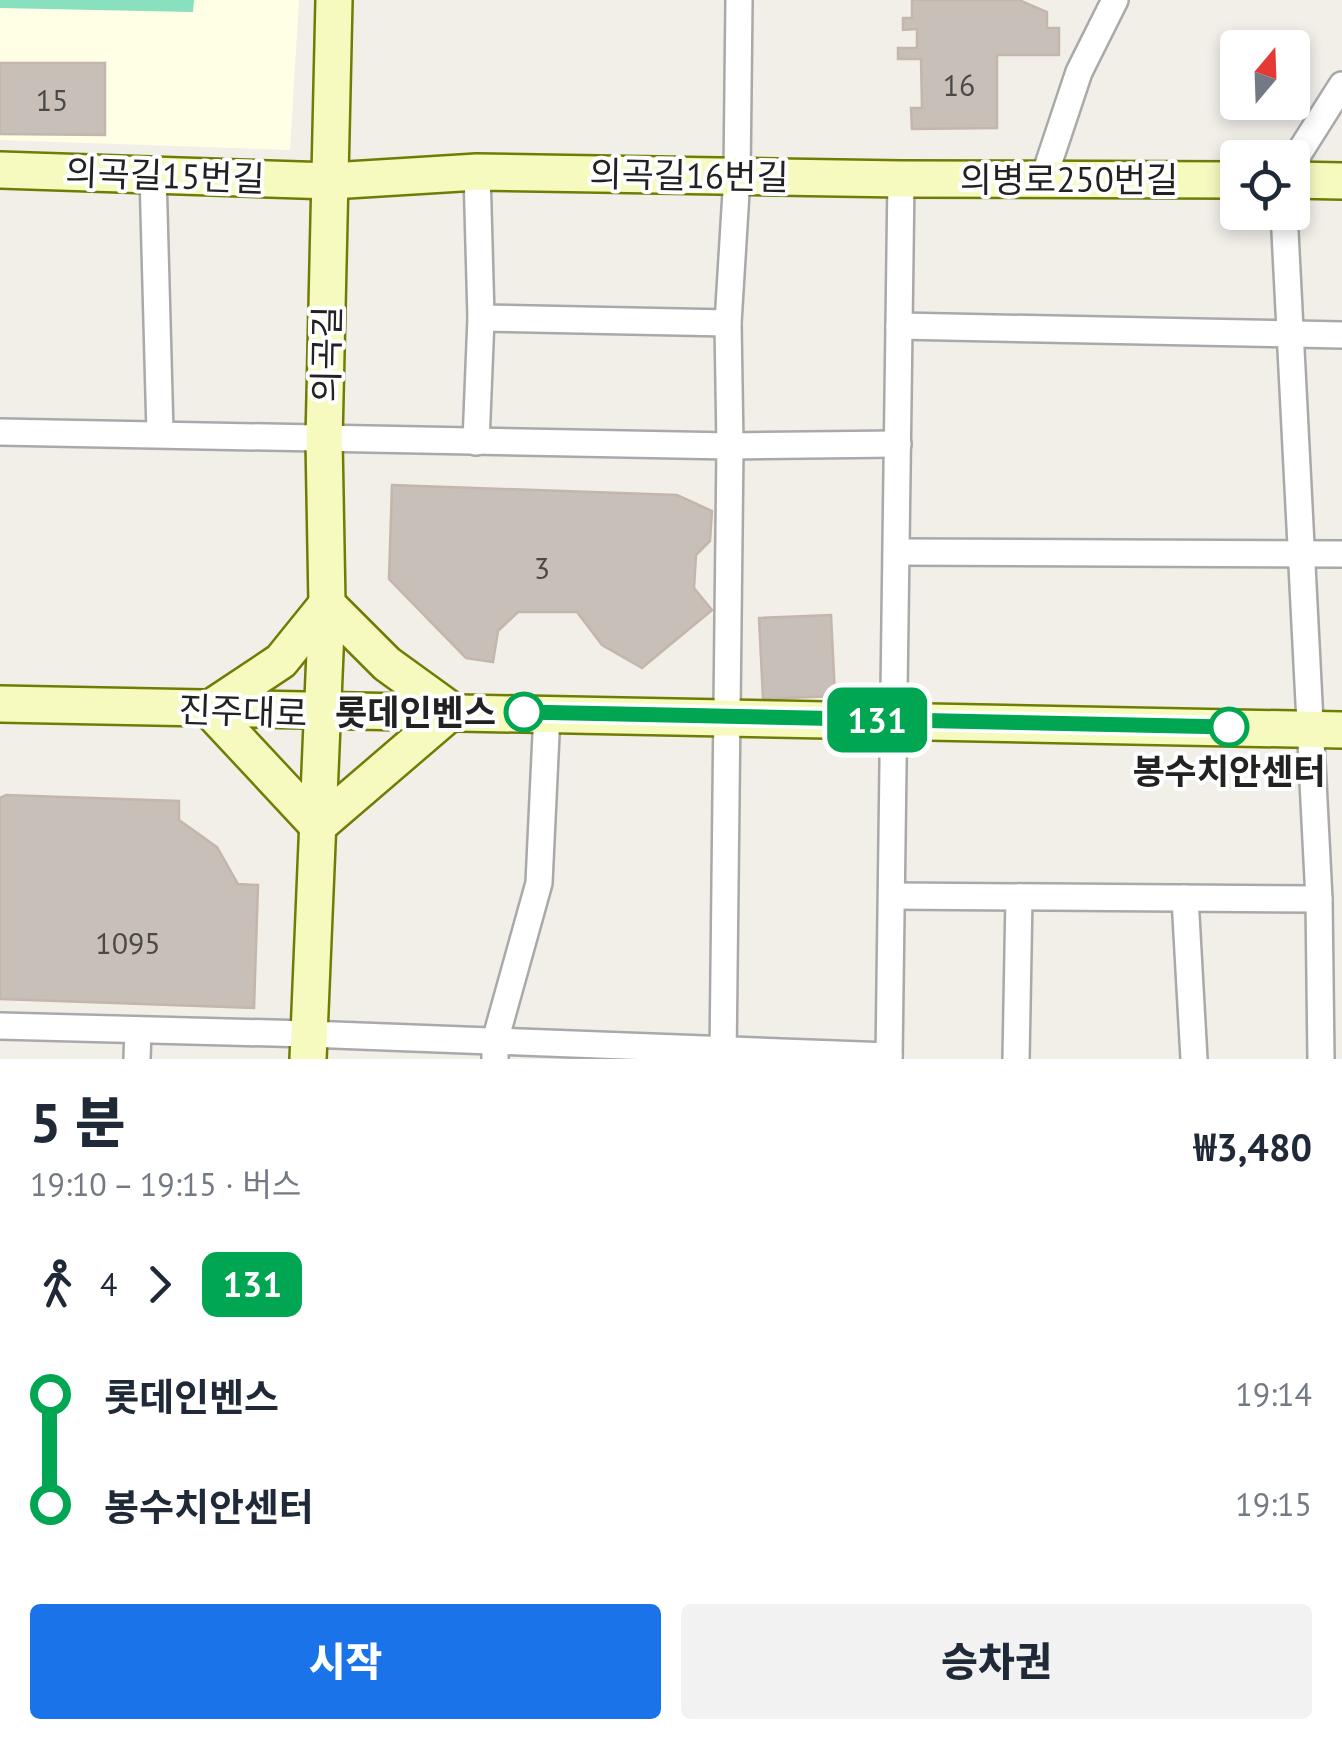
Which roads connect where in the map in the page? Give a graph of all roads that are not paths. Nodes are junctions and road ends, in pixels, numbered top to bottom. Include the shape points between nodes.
1 (334, 0) edge
2 (738, 0) edge
3 (1115, 0) edge
4 (1342, 85) edge
5 (1307, 140) edge
6 (0, 170) edge
7 (478, 172) junction
8 (153, 174) junction
9 (737, 176) junction
10 (1044, 177) junction
11 (331, 180) junction
12 (902, 180) junction
13 (1220, 180) edge
14 (1310, 180) edge
15 (1342, 181) edge
16 (1285, 230) edge
17 (481, 318) junction
18 (728, 323) junction
19 (900, 326) junction
20 (1290, 334) junction
21 (1342, 335) edge
22 (0, 432) edge
23 (160, 433) junction
24 (324, 440) junction
25 (476, 442) junction
26 (898, 444) junction
27 (730, 446) junction
28 (896, 552) junction
29 (1301, 554) junction
30 (1342, 554) edge
31 (327, 604) junction
32 (0, 704) edge
33 (322, 708) junction
34 (209, 709) junction
35 (452, 710) junction
36 (547, 712) junction
37 (728, 716) junction
38 (894, 720) junction
39 (1326, 729) edge
40 (318, 826) junction
41 (892, 896) junction
42 (1019, 897) junction
43 (1185, 898) junction
44 (1319, 899) junction
45 (1331, 1013) edge
46 (0, 1026) edge
47 (138, 1030) junction
48 (308, 1047) edge
49 (495, 1050) edge
50 (723, 1054) edge
51 (889, 1058) edge
52 (137, 1059) edge
53 (1016, 1059) edge
54 (1194, 1059) edge
55 (1321, 1059) edge

1 - 11 street, 의곡길
2 - 9 street
3 - 10 street via 1080,72
4 - 5 street
6 - 8 street, 의곡길15번길
7 - 9 street, 의곡길16번길
7 - 11 street, 의곡길16번길
7 - 17 street
8 - 11 street, 의곡길15번길
8 - 23 street
9 - 12 street, 의곡길16번길
9 - 18 street
10 - 12 street, 의병로250번길
10 - 13 street, 의병로250번길
11 - 24 street, 의곡길
12 - 19 street
14 - 15 street
16 - 20 street
17 - 18 street
17 - 25 street
18 - 27 street
19 - 20 street
19 - 26 street
20 - 21 street
20 - 29 street
22 - 23 street
23 - 24 street
24 - 25 street
24 - 31 street, 의곡길
25 - 27 street
26 - 27 street
26 - 28 street
27 - 37 street
28 - 29 street
28 - 38 street
29 - 30 street
29 - 39 street
31 - 33 street, 의곡길
31 - 34 street via 281,661
31 - 35 street via 387,664
32 - 34 street, 진주대로
33 - 34 street, 진주대로
33 - 35 street
33 - 40 street, 진주대로
34 - 40 street
35 - 36 street
35 - 40 street
36 - 37 street
36 - 49 street via 539,882
37 - 38 street
37 - 50 street
38 - 39 street
38 - 41 street
39 - 44 street
40 - 48 street, 진주대로
41 - 42 street
41 - 51 street
42 - 43 street
42 - 53 street
43 - 44 street
43 - 54 street
44 - 45 street
45 - 55 street
46 - 47 street
47 - 48 street
47 - 52 street
48 - 49 street
49 - 50 street
50 - 51 street

